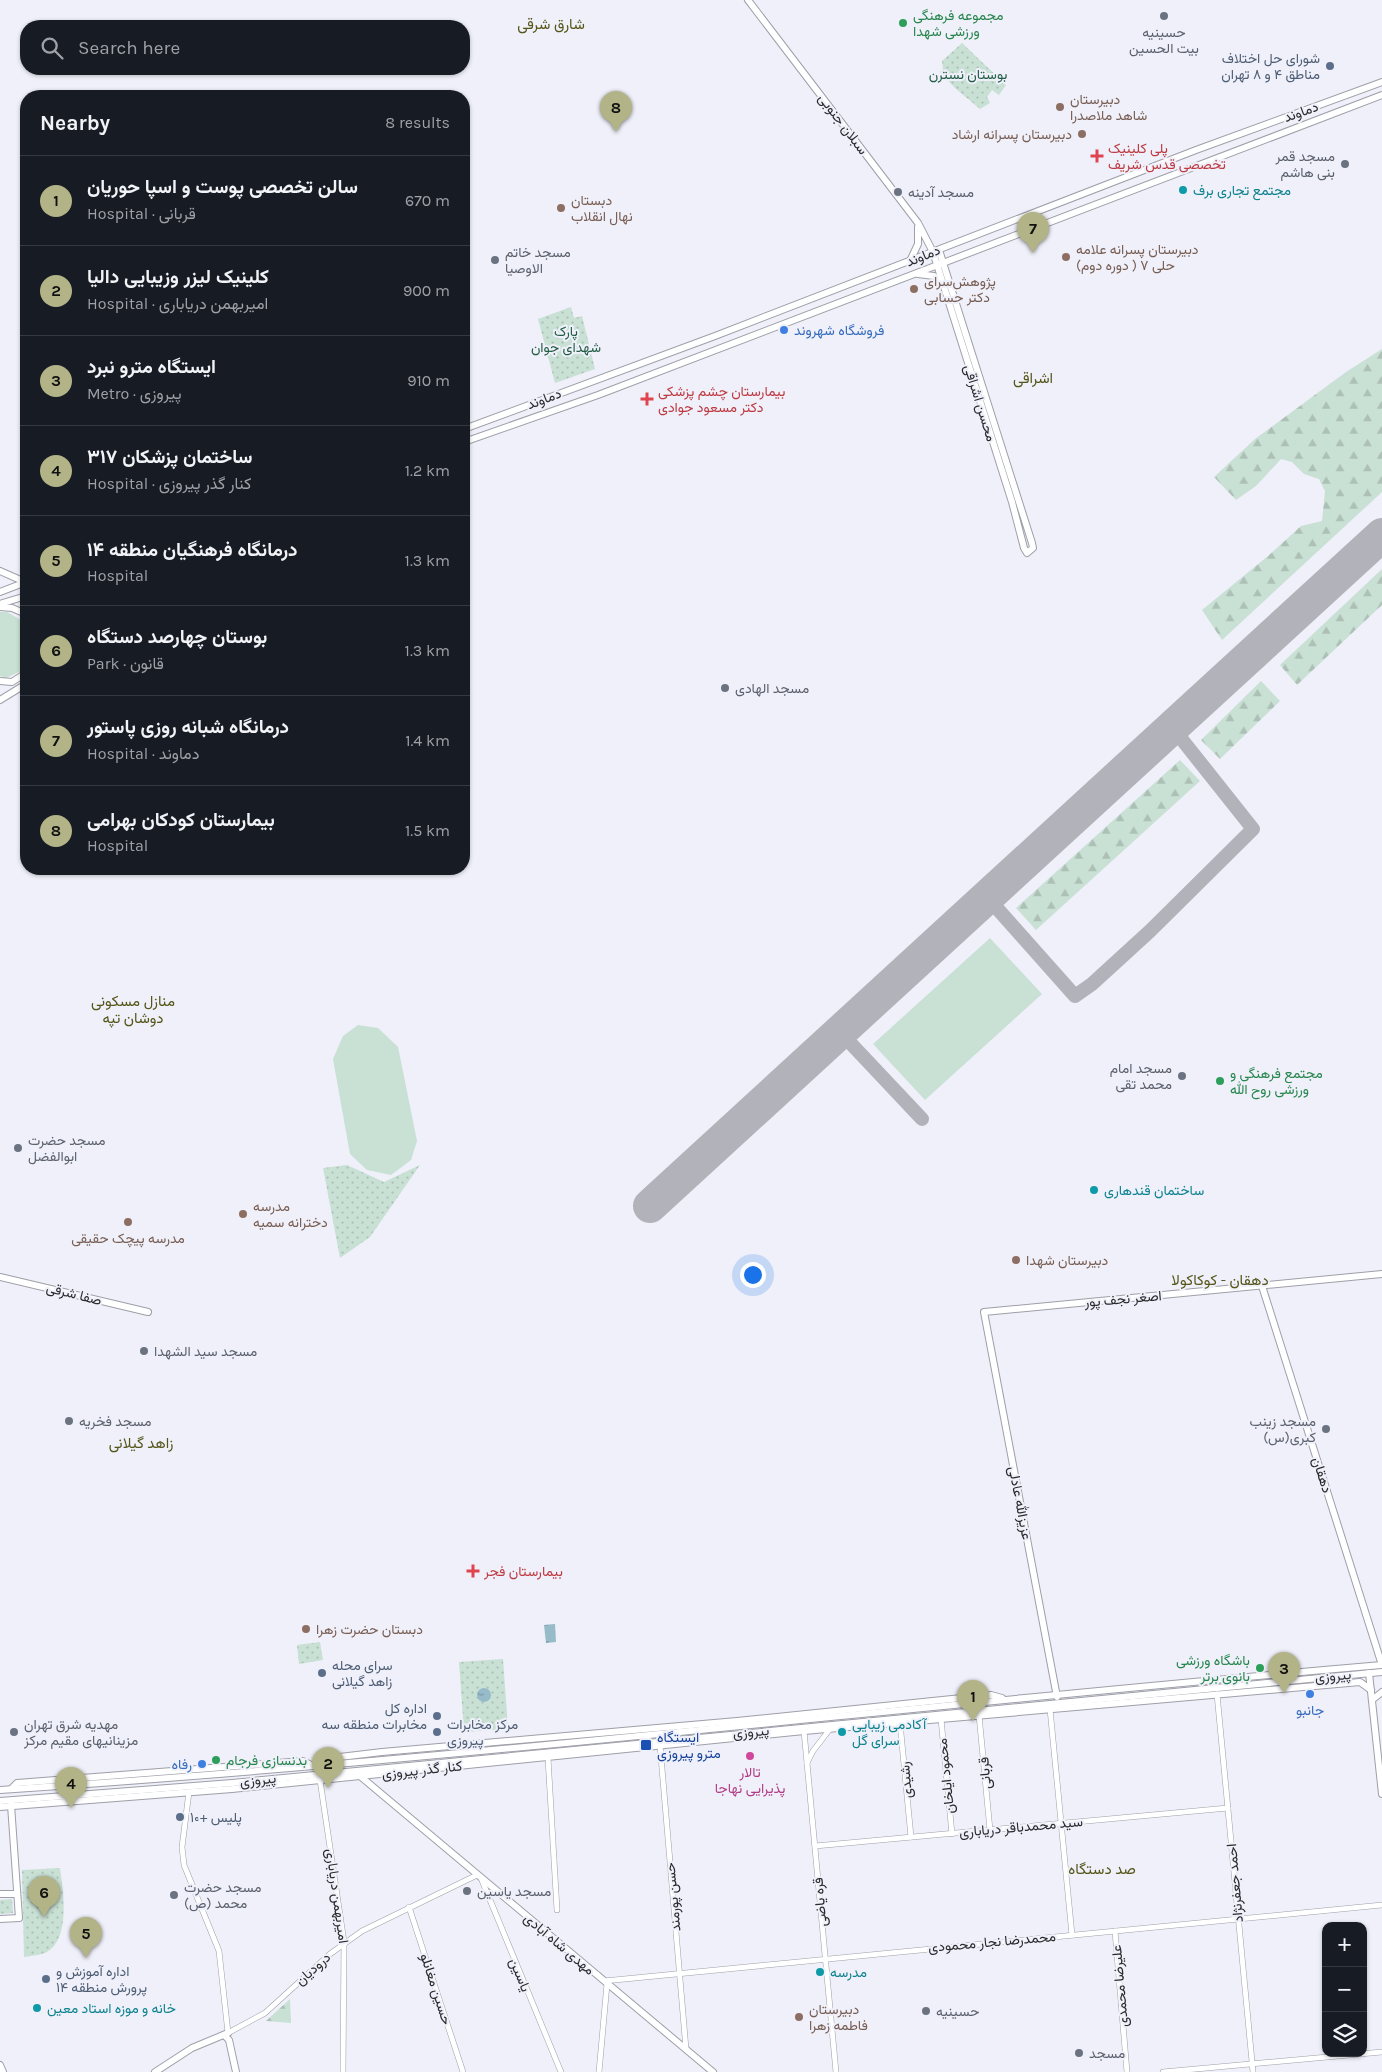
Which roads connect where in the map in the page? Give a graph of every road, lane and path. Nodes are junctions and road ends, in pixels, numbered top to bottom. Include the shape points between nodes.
1 (748, 0) edge
2 (1382, 82) edge
3 (1382, 95) edge
4 (918, 223) junction
5 (936, 251) junction
6 (910, 261) junction
7 (940, 264) junction
8 (914, 274) junction
9 (944, 284) junction
10 (954, 307) junction
11 (470, 427) edge
12 (470, 440) edge
13 (1014, 500) junction
14 (0, 571) edge
15 (20, 579) edge
16 (20, 584) edge
17 (0, 592) edge
18 (20, 598) edge
19 (0, 606) edge
20 (20, 611) edge
21 (20, 677) edge
22 (0, 681) edge
23 (20, 688) edge
24 (0, 700) edge
25 (1382, 1274) edge
26 (0, 1277) edge
27 (1262, 1286) junction
28 (148, 1312) dead end
29 (984, 1312) joint
30 (1382, 1665) edge
31 (1382, 1672) edge
32 (1369, 1673) junction
33 (1293, 1680) junction
34 (1275, 1682) junction
35 (1304, 1687) junction
36 (1098, 1690) junction
37 (1217, 1690) junction
38 (1266, 1690) junction
39 (1371, 1690) junction
40 (1382, 1692) edge
41 (1057, 1694) junction
42 (1099, 1698) junction
43 (1006, 1699) junction
44 (1372, 1700) junction
45 (1058, 1702) junction
46 (1050, 1710) junction
47 (979, 1715) junction
48 (802, 1719) junction
49 (941, 1719) junction
50 (738, 1721) junction
51 (900, 1723) junction
52 (723, 1727) junction
53 (804, 1729) junction
54 (830, 1729) junction
55 (660, 1743) junction
56 (455, 1750) junction
57 (548, 1754) junction
58 (382, 1756) junction
59 (457, 1761) junction
60 (807, 1763) junction
61 (313, 1766) junction
62 (360, 1776) junction
63 (320, 1780) junction
64 (0, 1790) edge
65 (189, 1792) junction
66 (1382, 1794) edge
67 (0, 1801) edge
68 (43, 1801) junction
69 (11, 1805) junction
70 (0, 1807) edge
71 (1228, 1808) junction
72 (1061, 1824) junction
73 (990, 1830) junction
74 (952, 1834) junction
75 (911, 1838) junction
76 (815, 1846) junction
77 (479, 1877) junction
78 (0, 1894) edge
79 (17, 1894) junction
80 (1382, 1905) edge
81 (409, 1907) junction
82 (557, 1910) dead end
83 (0, 1919) edge
84 (1238, 1919) junction
85 (1114, 1930) junction
86 (1072, 1935) junction
87 (344, 1942) junction
88 (826, 1958) junction
89 (679, 1972) junction
90 (604, 1983) junction
91 (226, 2034) junction
92 (686, 2049) junction
93 (1382, 2052) edge
94 (1252, 2064) junction
95 (0, 2065) edge
96 (3, 2072) edge
97 (155, 2072) edge
98 (236, 2072) edge
99 (343, 2072) edge
100 (463, 2072) edge
101 (561, 2072) edge
102 (599, 2072) edge
103 (713, 2072) edge
104 (836, 2072) edge
105 (1127, 2072) edge
106 (1163, 2072) edge
107 (1253, 2072) edge

1 - 4 main road, سبلان جنوبی
2 - 5 main road, دماوند
3 - 7 main road, دماوند
4 - 5 main road, سبلان جنوبی
4 - 6 main road via 918,244
5 - 6 main road, دماوند
5 - 7 main road, سبلان جنوبی
6 - 11 main road, دماوند
7 - 8 main road, دماوند
7 - 9 main road, محسن اشراقی
7 - 10 main road, محسن اشراقی
8 - 9 main road via 934,276
8 - 12 main road, دماوند via 598,395
9 - 10 main road, محسن اشراقی
10 - 13 main road, محسن اشراقی
13 - 13 main road, محسن اشراقی via 1026,552 1030,552 1033,548 1029,534
14 - 15 main road
16 - 17 main road
18 - 19 main road
19 - 20 main road
21 - 22 main road via 12,682
23 - 24 main road
25 - 27 main road, اصغر نجف پور
26 - 28 main road, صفا شرقی
27 - 29 main road, اصغر نجف پور
27 - 30 main road, دهقان
29 - 41 main road, عزیزالله عادلی
30 - 36 main road, پیروزی
31 - 32 main road, پیروزی
32 - 33 main road, پیروزی
32 - 39 main road
33 - 34 main road, پیروزی
33 - 35 main road
34 - 37 main road, پیروزی
34 - 38 main road
35 - 38 main road
35 - 39 main road via 1360,1682
36 - 41 main road, پیروزی
36 - 42 main road
37 - 38 main road
37 - 42 main road, پیروزی
37 - 46 main road
37 - 71 street, احمد جعفرنژاد
39 - 44 main road
40 - 44 main road
41 - 43 main road, پیروزی
41 - 45 main road, عزیزالله عادلی
42 - 45 main road, پیروزی
43 - 48 main road, پیروزی
43 - 50 main road, کنار گذر پیروزی via 991,1695
44 - 66 main road
45 - 53 main road, پیروزی
46 - 47 main road
46 - 72 street
47 - 49 main road
47 - 73 street, قربانی
48 - 52 main road, پیروزی
48 - 53 main road
49 - 51 main road
49 - 74 street, محمود ایلخان
50 - 52 main road
50 - 56 main road, کنار گذر پیروزی
51 - 54 main road
51 - 75 street, رشیدی
52 - 56 main road, پیروزی
53 - 54 main road
53 - 55 main road, کنار گذر پیروزی
53 - 60 street, قره یاضی
54 - 60 street
55 - 57 main road, کنار گذر پیروزی
55 - 89 street, حسن پورمند
56 - 58 main road, پیروزی
56 - 59 main road
57 - 59 main road, پیروزی
57 - 62 main road, کنار گذر پیروزی
57 - 82 street
58 - 61 main road, پیروزی
58 - 61 main road, پیروزی via 323,1759
59 - 68 main road, پیروزی
60 - 76 street, قره یاضی
61 - 64 main road, پیروزی
62 - 63 main road, کنار گذر پیروزی
62 - 77 main road, مهدی شاه آبادی
63 - 65 main road, کنار گذر پیروزی
63 - 87 street, امیربهمن دریاباری
65 - 68 main road, کنار گذر پیروزی
65 - 91 street via 182,1854 219,1951
67 - 68 main road, پیروزی
68 - 69 main road
69 - 70 main road
69 - 79 main road
71 - 72 street, سید محمدباقر دریاباری
71 - 84 street, احمد جعفرنژاد
72 - 73 street, سید محمدباقر دریاباری
72 - 86 street
73 - 74 street, سید محمدباقر دریاباری
74 - 75 street, سید محمدباقر دریاباری
75 - 76 street, سید محمدباقر دریاباری
76 - 88 street, قره یاضی
77 - 81 street, درودیان
77 - 90 main road, مهدی شاه آبادی
77 - 101 street, یاسین
78 - 79 main road
79 - 83 main road via 19,1918
80 - 84 street, محمدرضا نجار محمودی
81 - 87 street, درودیان
81 - 100 street, حسین مغانلو
84 - 85 street, محمدرضا نجار محمودی
84 - 94 street, احمد جعفرنژاد
85 - 86 street, محمدرضا نجار محمودی
85 - 105 street, علیرضا محمدی
86 - 88 street, محمدرضا نجار محمودی
87 - 91 street, درودیان via 265,2013
87 - 99 street, امیربهمن دریاباری
88 - 89 street, محمدرضا نجار محمودی
88 - 104 street, قره یاضی
89 - 90 street, محمدرضا نجار محمودی
89 - 92 street, حسن پورمند
90 - 92 main road, مهدی شاه آبادی
90 - 102 street
91 - 97 main road, درودیان via 192,2048
91 - 98 main road
92 - 103 main road, مهدی شاه آبادی
93 - 94 street
94 - 106 street
94 - 107 street, احمد جعفرنژاد
95 - 96 main road

